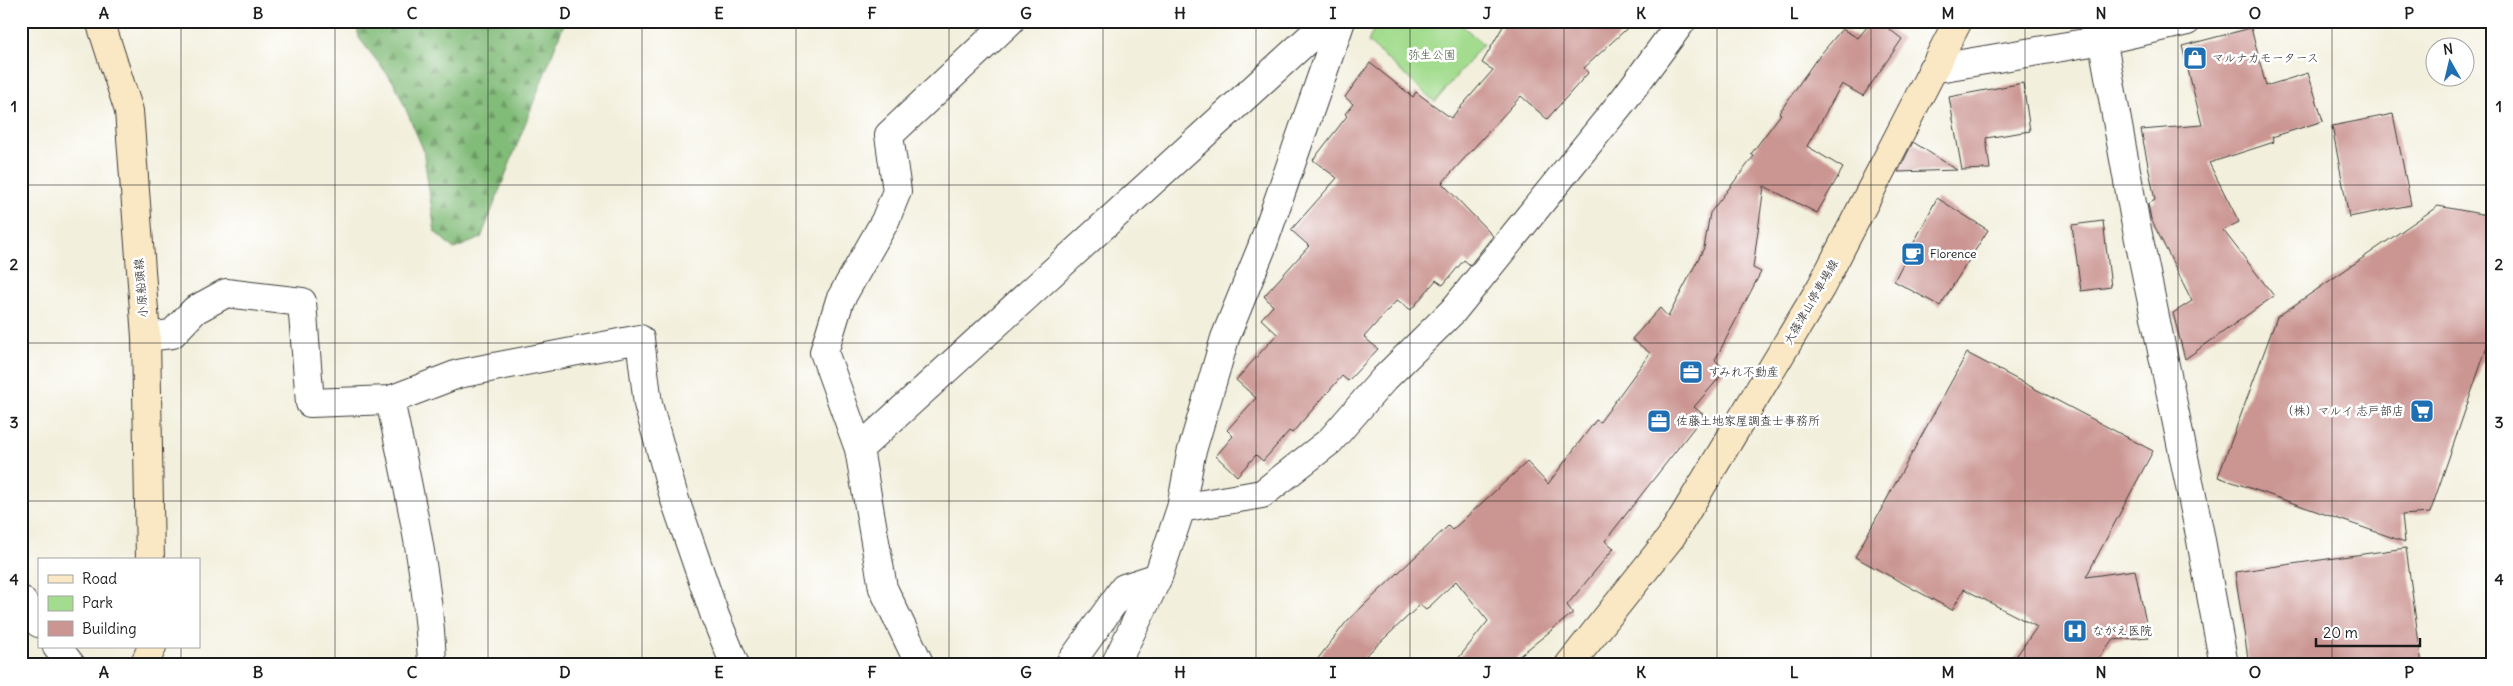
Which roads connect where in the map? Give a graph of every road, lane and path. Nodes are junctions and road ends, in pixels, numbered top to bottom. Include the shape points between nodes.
1 (100, 21) edge
2 (1010, 21) edge
3 (1328, 21) edge
4 (1341, 21) edge
5 (1682, 21) edge
6 (1958, 21) edge
7 (2186, 21) edge
8 (2101, 31) edge
9 (1932, 69) junction
10 (146, 337) junction
11 (390, 400) junction
12 (860, 449) junction
13 (1181, 508) junction
14 (150, 558) edge
15 (1158, 577) junction
16 (21, 600) edge
17 (38, 622) edge
18 (59, 648) edge
19 (152, 648) edge
20 (71, 665) edge
21 (144, 665) edge
22 (432, 665) edge
23 (735, 665) edge
24 (920, 665) edge
25 (1069, 665) edge
26 (1115, 665) edge
27 (1569, 665) edge
28 (2224, 665) edge

1 - 10 main road, 小原船頭線 via 129,111
2 - 12 street via 889,136 897,192 885,221 840,300 824,352
3 - 12 street
4 - 13 street via 1262,247 1225,338 1192,454
5 - 13 street via 1625,98 1453,311 1384,379 1330,442 1262,494
6 - 9 main road, 大篠津山停車場線
7 - 8 street
8 - 9 street
8 - 28 street via 2134,220
9 - 27 main road, 大篠津山停車場線 via 1821,287 1671,537
10 - 11 street via 172,334 195,310 226,293 302,302 310,403
10 - 14 main road, 小原船頭線
11 - 22 street via 428,611
11 - 23 street via 458,374 640,339 648,404 674,497
12 - 24 street via 883,588
13 - 15 street
15 - 25 street via 1124,588
15 - 26 street
16 - 17 street
18 - 20 street
19 - 21 main road

